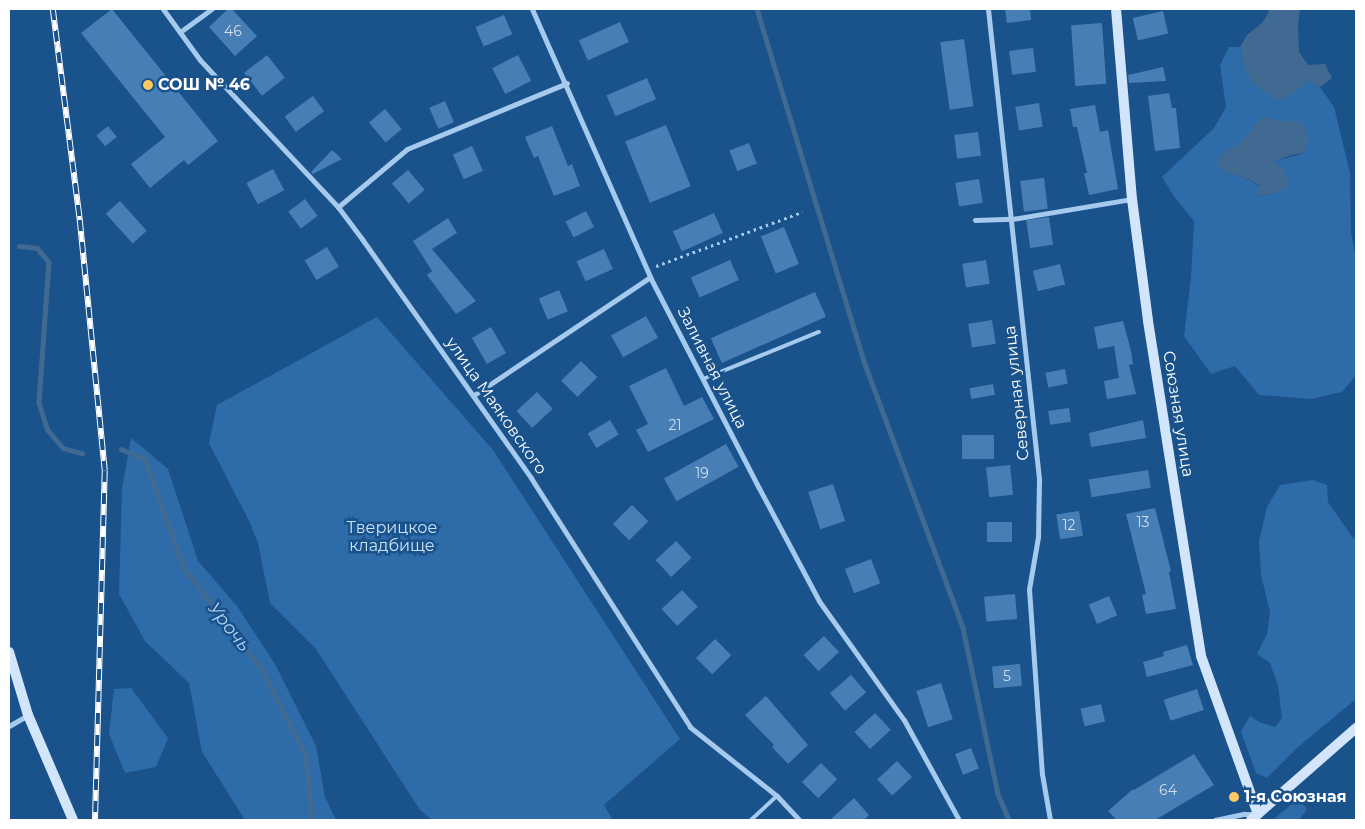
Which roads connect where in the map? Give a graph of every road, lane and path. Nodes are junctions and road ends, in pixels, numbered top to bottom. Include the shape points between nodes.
1 (163, 9) edge
2 (212, 9) edge
3 (532, 9) edge
4 (988, 9) edge
5 (1116, 9) edge
6 (180, 32) junction
7 (567, 83) junction
8 (1132, 199) junction
9 (338, 208) junction
10 (802, 212) dead end
11 (1012, 219) junction
12 (975, 220) dead end
13 (647, 269) junction
14 (650, 277) junction
15 (819, 332) dead end
16 (703, 379) junction
17 (474, 395) junction
18 (9, 652) edge
19 (28, 715) junction
20 (9, 726) edge
21 (1356, 728) edge
22 (777, 796) junction
23 (1255, 817) edge
24 (73, 820) edge
25 (751, 820) edge
26 (798, 820) edge
27 (959, 820) edge
28 (1050, 820) edge
29 (1215, 820) edge

1 - 6 street, улица Маяковского
2 - 6 street
3 - 7 street, Заливная улица
4 - 11 street, Северная улица
5 - 8 street, Союзная улица
6 - 9 street, улица Маяковского via 200,60
7 - 9 street via 407,150
7 - 13 street, Заливная улица
8 - 11 street
8 - 23 street, Союзная улица via 1201,656
9 - 17 street, улица Маяковского
10 - 13 path
11 - 12 street
11 - 28 street, Северная улица via 1039,480 1038,537 1029,589 1042,774
13 - 14 street, Заливная улица
14 - 16 street, Заливная улица
14 - 17 street
15 - 16 lane
16 - 27 street, Заливная улица via 819,601 904,720
17 - 22 street, улица Маяковского via 537,486 690,727
18 - 19 street
19 - 20 street
19 - 24 street
21 - 23 street
22 - 25 lane
22 - 26 street, улица Маяковского
23 - 29 street via 1244,814

